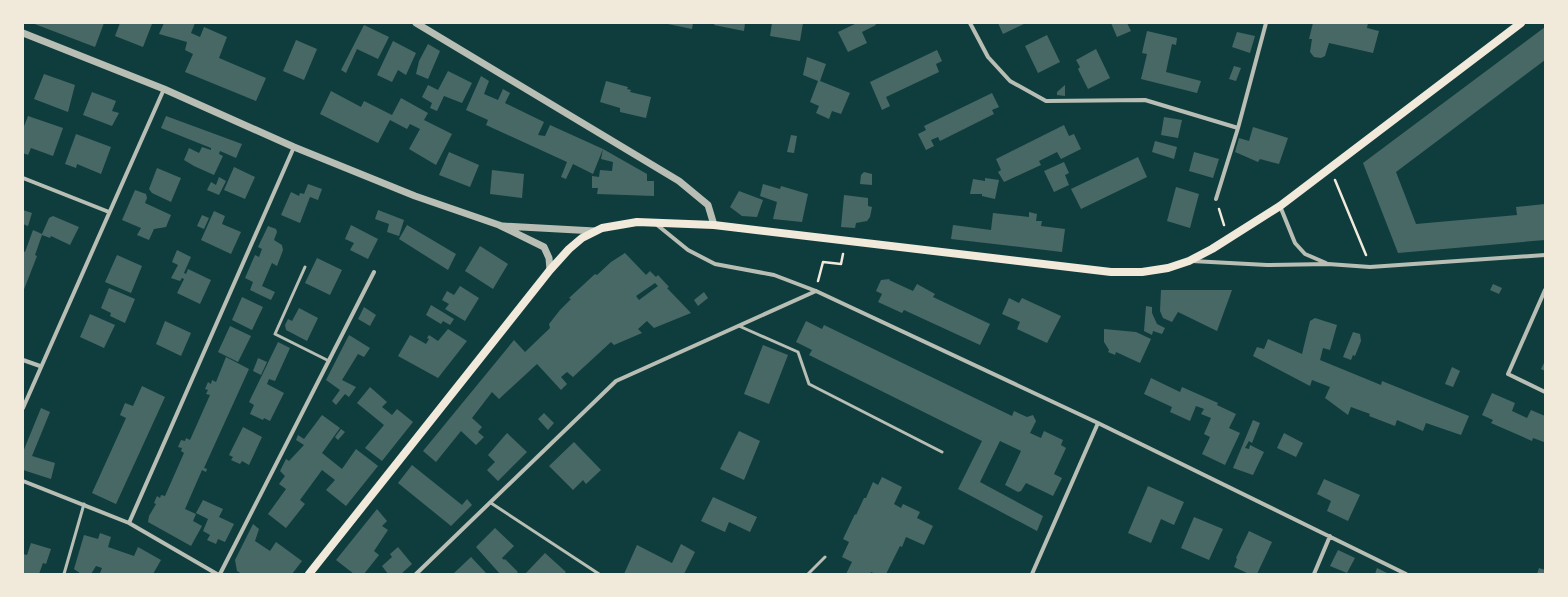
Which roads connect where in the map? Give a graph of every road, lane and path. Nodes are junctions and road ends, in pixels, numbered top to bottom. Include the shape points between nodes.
1 (416, 23) edge
2 (970, 23) edge
3 (1266, 23) edge
4 (1521, 23) edge
5 (23, 33) edge
6 (164, 88) junction
7 (1238, 128) junction
8 (294, 147) junction
9 (1330, 167) junction
10 (23, 178) edge
11 (1216, 199) joint
12 (1280, 206) junction
13 (109, 212) junction
14 (655, 222) junction
15 (499, 225) junction
16 (714, 225) junction
17 (595, 231) junction
18 (1228, 239) junction
19 (844, 242) junction
20 (1366, 255) dead end
21 (1545, 255) edge
22 (1189, 261) junction
23 (1328, 264) junction
24 (305, 267) dead end
25 (550, 270) junction
26 (374, 272) dead end
27 (1545, 290) edge
28 (816, 291) junction
29 (739, 326) junction
30 (23, 360) edge
31 (329, 361) junction
32 (40, 366) junction
33 (1545, 392) edge
34 (23, 408) edge
35 (1098, 423) junction
36 (942, 452) dead end
37 (23, 481) edge
38 (491, 503) junction
39 (84, 504) junction
40 (128, 523) junction
41 (1330, 536) junction
42 (825, 557) dead end
43 (64, 574) edge
44 (217, 574) edge
45 (220, 574) edge
46 (309, 574) edge
47 (416, 574) edge
48 (599, 574) edge
49 (808, 574) edge
50 (1032, 574) edge
51 (1314, 574) edge
52 (1406, 574) edge

1 - 16 street via 679,181 708,205
2 - 7 street via 988,57 1010,81 1046,101 1145,100
3 - 7 street
4 - 9 main road
5 - 6 street
6 - 8 street
6 - 13 street
7 - 11 street
8 - 15 street via 415,196
8 - 40 street
9 - 12 main road
9 - 20 path
10 - 13 street
11 - 18 path
12 - 18 main road
12 - 23 street via 1295,243 1305,254
13 - 32 street
14 - 16 main road
14 - 17 main road via 616,224
14 - 28 street via 688,250 715,264 774,275
15 - 17 street
15 - 25 street via 544,247 549,258
16 - 19 main road
17 - 25 main road via 569,249
18 - 22 main road
19 - 22 main road via 1110,272 1142,272 1168,268
19 - 28 path via 841,264 823,262
21 - 23 street via 1370,267
22 - 23 street via 1267,265
24 - 31 lane via 276,334
25 - 46 main road
26 - 31 street
27 - 33 street via 1508,374
28 - 29 street
28 - 35 street
29 - 36 lane via 798,352 809,384
29 - 38 street via 616,381
30 - 32 street
31 - 45 street
32 - 34 street
35 - 41 street
35 - 50 street
37 - 39 street
38 - 47 street
38 - 48 lane
39 - 40 street
39 - 43 lane
40 - 44 street
41 - 51 street
41 - 52 street
42 - 49 lane

